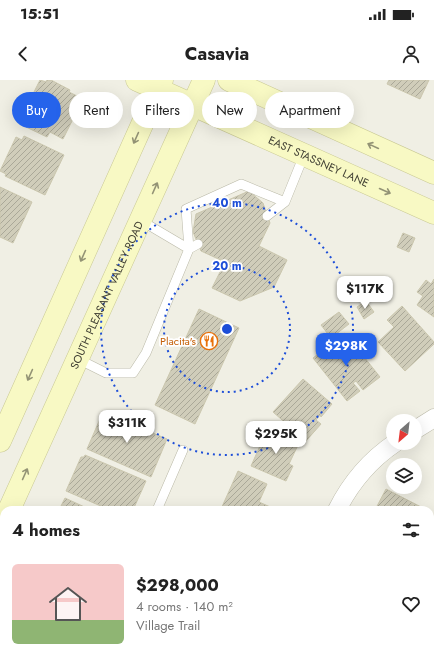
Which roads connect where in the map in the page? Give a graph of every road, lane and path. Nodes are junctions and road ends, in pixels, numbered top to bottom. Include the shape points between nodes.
1 (137, 80) edge
2 (204, 80) edge
3 (229, 80) edge
4 (160, 85) edge
5 (171, 92) edge
6 (194, 101) edge
7 (194, 106) edge
8 (182, 128) edge
9 (304, 155) junction
10 (434, 173) edge
11 (285, 202) junction
12 (434, 213) edge
13 (267, 216) dead end
14 (140, 220) junction
15 (198, 244) dead end
16 (189, 249) junction
17 (78, 359) junction
18 (434, 418) edge
19 (422, 426) edge
20 (0, 441) edge
21 (183, 450) dead end
22 (386, 450) edge
23 (11, 506) edge
24 (159, 506) edge
25 (339, 506) edge

1 - 4 street, EAST STASSNEY LANE
2 - 6 street, SOUTH PLEASANT VALLEY ROAD
10 -> 3 street
4 - 5 street, EAST STASSNEY LANE
4 -> 20 street
7 - 9 street, EAST STASSNEY LANE
14 -> 8 street, SOUTH PLEASANT VALLEY ROAD
9 - 11 lane
9 -> 12 street, EAST STASSNEY LANE
11 - 13 lane
11 - 16 lane via 241,184 186,209
14 - 16 lane
14 - 17 street, SOUTH PLEASANT VALLEY ROAD
15 - 16 lane
16 - 17 lane via 146,353 133,373 106,373
23 -> 17 street, SOUTH PLEASANT VALLEY ROAD
18 - 19 street
21 - 24 lane
22 - 25 street via 365,469

